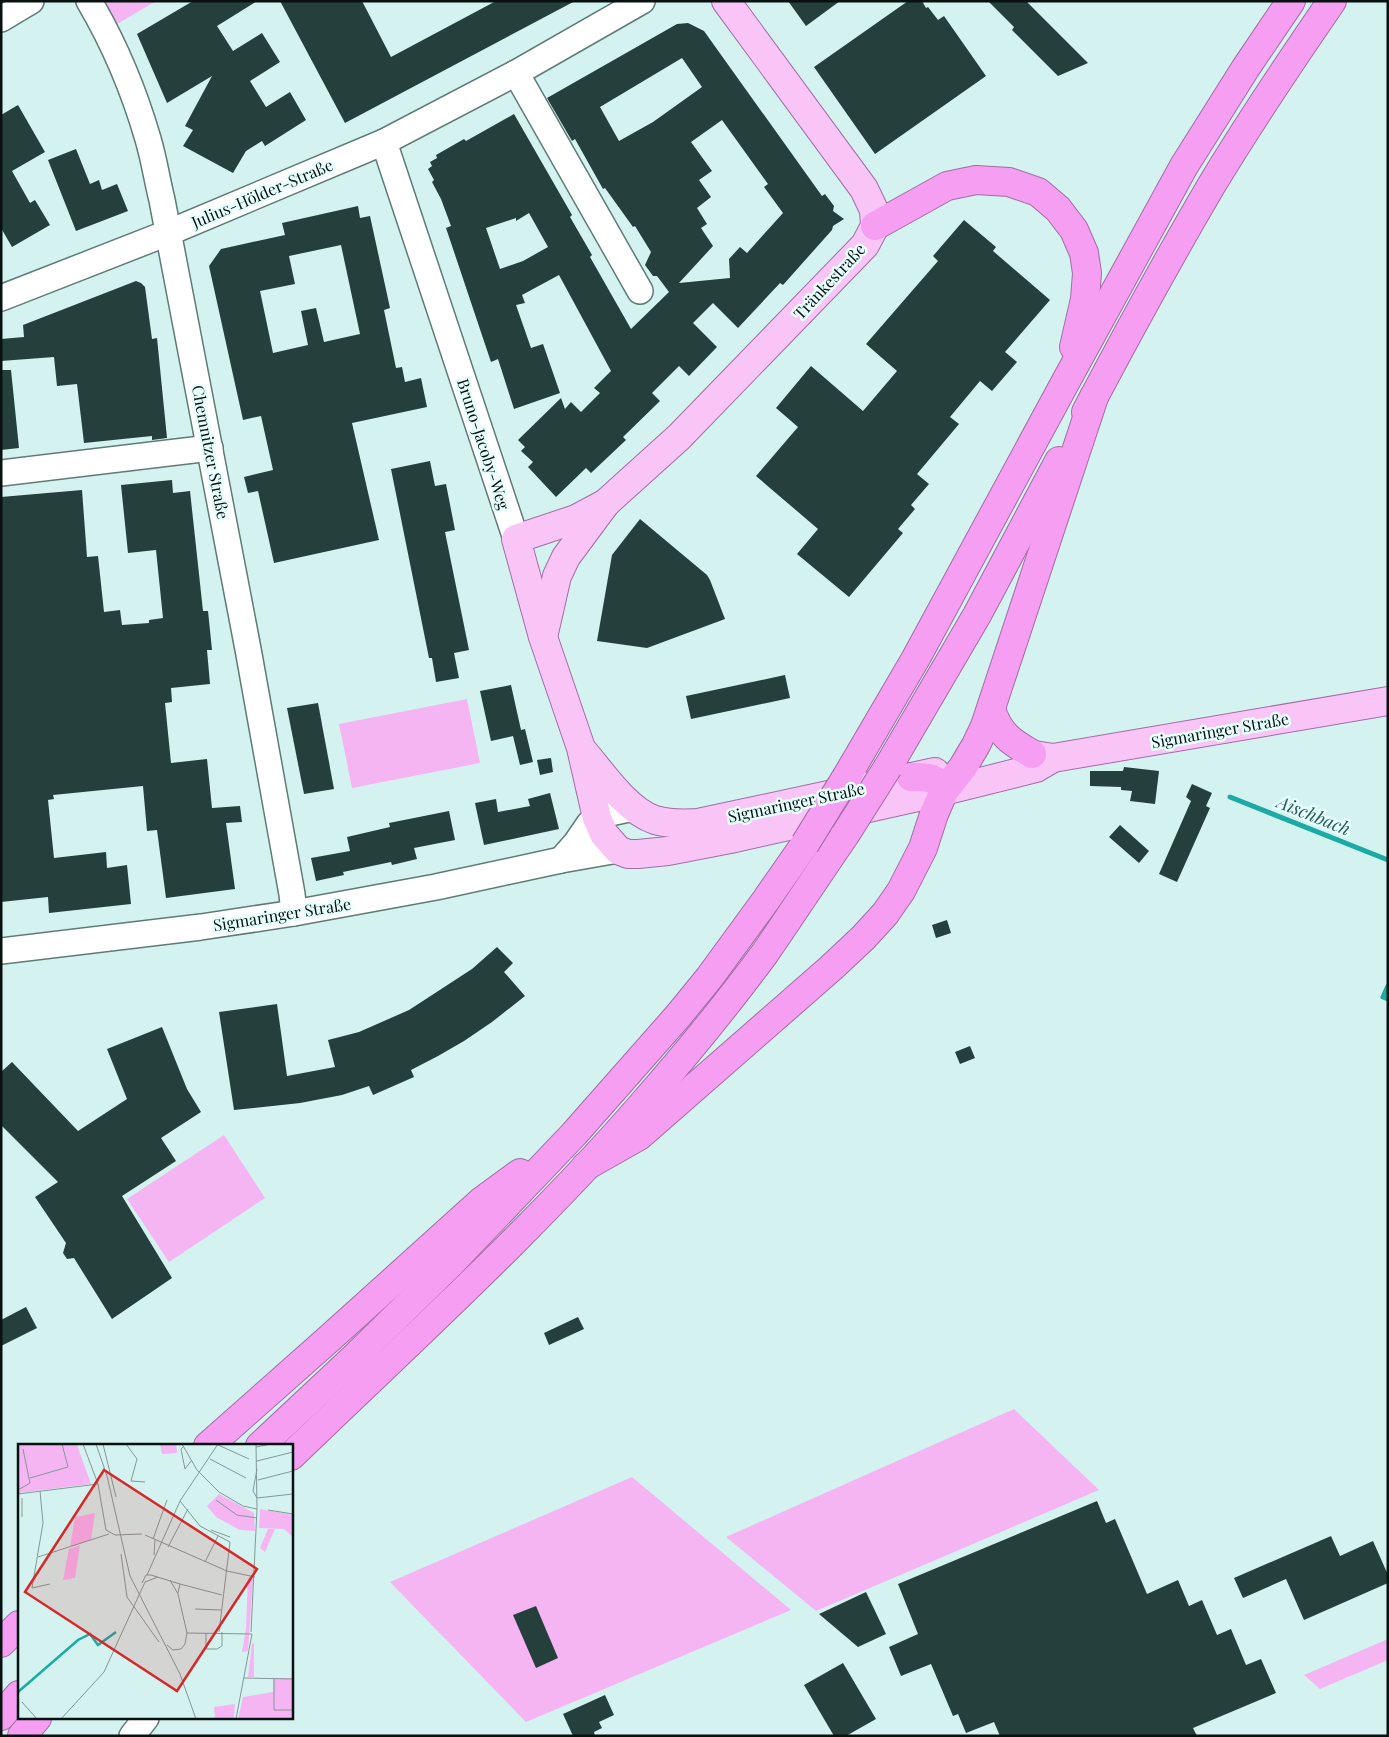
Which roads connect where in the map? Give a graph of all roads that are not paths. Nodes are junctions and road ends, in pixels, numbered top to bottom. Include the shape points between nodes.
1 (30, 1) edge
2 (90, 1) edge
3 (642, 1) edge
4 (726, 1) edge
5 (1291, 1) edge
6 (1332, 1) edge
7 (1, 19) edge
8 (516, 73) junction
9 (384, 142) junction
10 (875, 226) junction
11 (170, 232) junction
12 (640, 291) dead end
13 (1, 298) edge
14 (1066, 381) junction
15 (1094, 397) junction
16 (210, 448) junction
17 (1, 473) edge
18 (606, 504) junction
19 (516, 539) junction
20 (543, 637) junction
21 (1388, 701) edge
22 (991, 709) junction
23 (581, 748) junction
24 (1042, 756) junction
25 (963, 767) junction
26 (900, 772) junction
27 (944, 791) junction
28 (634, 808) junction
29 (597, 818) junction
30 (618, 850) junction
31 (561, 860) junction
32 (294, 913) junction
33 (1, 951) edge
34 (586, 1166) junction
35 (444, 1253) junction
36 (210, 1444) edge
37 (262, 1444) edge
38 (292, 1455) edge
39 (18, 1626) edge
40 (1, 1643) edge
41 (18, 1696) edge
42 (1, 1716) edge
43 (35, 1720) edge
44 (144, 1720) edge
45 (22, 1736) edge
46 (132, 1736) edge

1 - 7 street
2 - 11 street, Chemnitzer Straße via 132,89 149,141
3 - 8 street, Julius-Hölder-Straße
4 - 10 main road, Tränkestraße via 864,189 874,210
5 - 14 highway via 1184,166
6 - 15 highway via 1212,184
8 - 9 street, Julius-Hölder-Straße
8 - 12 street
9 - 11 street, Julius-Hölder-Straße
9 - 19 street, Bruno-Jacoby-Weg
10 - 14 highway via 947,186 976,180 1009,182 1038,192 1058,209 1074,230 1084,253 1087,273 1086,299
10 - 18 main road, Tränkestraße via 864,245 789,324 679,437
11 - 13 street, Julius-Hölder-Straße
11 - 16 street, Chemnitzer Straße
14 - 35 highway, bridge via 916,658 805,844 766,900 678,1016 574,1134 483,1200
15 - 22 highway
15 - 26 highway via 977,615
16 - 17 street
16 - 32 street, Chemnitzer Straße
18 - 19 main road, Tränkestraße via 576,519
18 - 20 main road, Tränkestraße via 566,557
19 - 20 main road, Bruno-Jacoby-Weg
20 - 23 main road, Bruno-Jacoby-Weg
21 - 24 main road, Sigmaringer Straße
22 - 24 highway via 1003,734 1012,743
22 - 25 highway
23 - 28 main road, Bruno-Jacoby-Weg
23 - 29 main road, Bruno-Jacoby-Weg
24 - 25 main road, Sigmaringer Straße
24 - 27 main road, Sigmaringer Straße via 1036,768
25 - 26 main road, Sigmaringer Straße
25 - 27 highway
26 - 27 highway via 930,777 939,782
26 - 28 main road, Sigmaringer Straße via 698,823 654,820
26 - 34 highway, bridge via 845,835 764,953 704,1032
27 - 30 main road, Sigmaringer Straße via 668,851 628,854
27 - 34 highway via 923,848 885,914 638,1136
28 - 29 street
29 - 30 main road, Bruno-Jacoby-Weg via 604,834
29 - 31 street
30 - 31 street, Sigmaringer Straße
31 - 32 street, Sigmaringer Straße
32 - 33 street, Sigmaringer Straße
34 - 38 highway via 467,1288
35 - 36 highway via 411,1265
35 - 37 highway via 424,1289
39 - 40 highway
41 - 42 highway
43 - 45 highway
44 - 46 street

